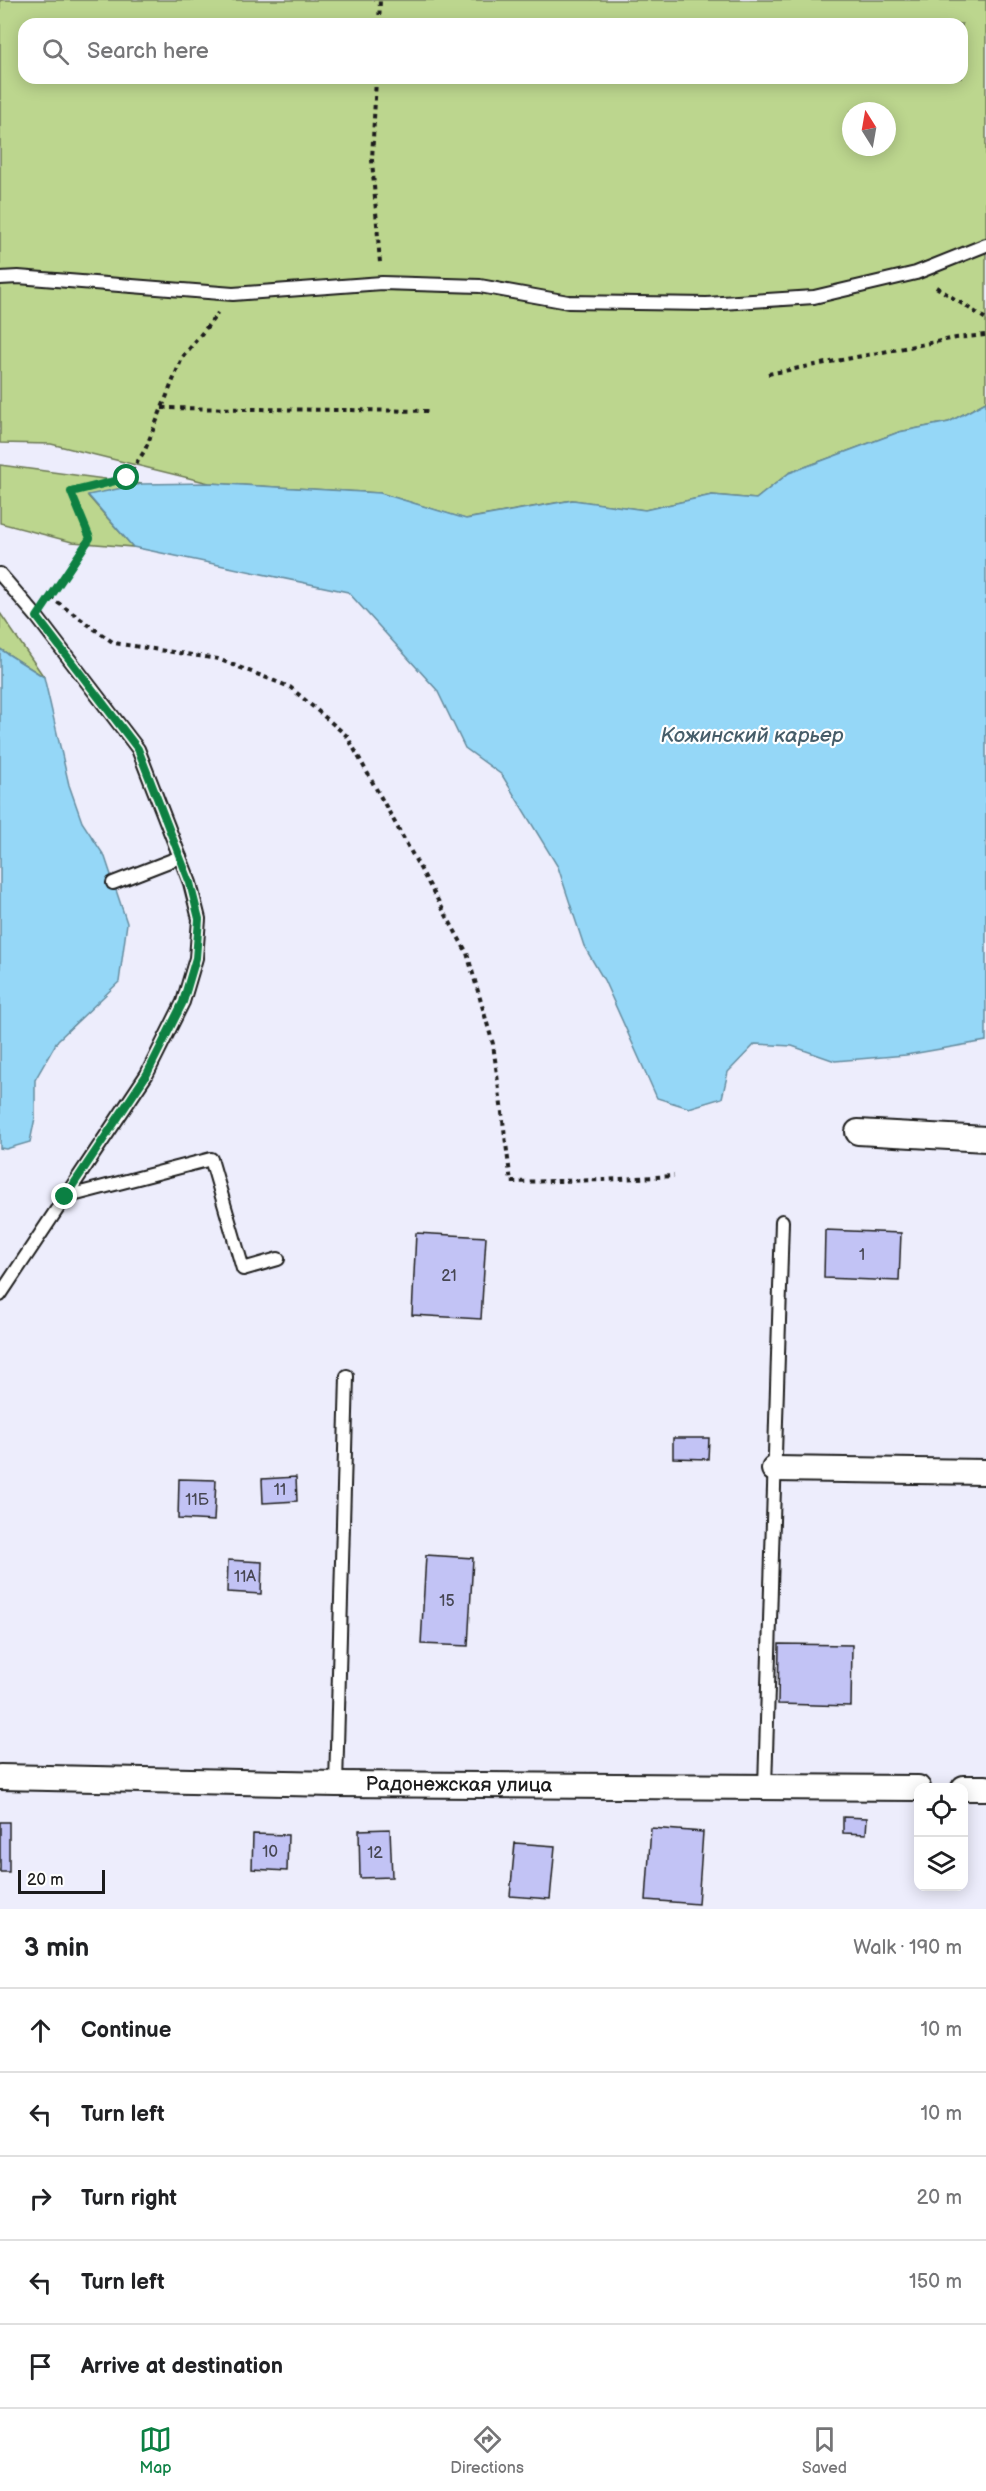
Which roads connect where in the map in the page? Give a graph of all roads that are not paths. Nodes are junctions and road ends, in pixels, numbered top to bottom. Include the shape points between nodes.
1 (986, 245) edge
2 (0, 278) edge
3 (0, 574) edge
4 (180, 857) junction
5 (113, 883) dead end
6 (858, 1132) dead end
7 (986, 1139) edge
8 (65, 1197) junction
9 (782, 1221) dead end
10 (278, 1259) dead end
11 (0, 1295) edge
12 (346, 1376) dead end
13 (774, 1468) junction
14 (986, 1472) edge
15 (0, 1777) edge
16 (336, 1784) junction
17 (765, 1787) junction
18 (914, 1788) edge
19 (968, 1788) edge
20 (986, 1788) edge

1 - 2 lane via 916,273 814,297 707,304 568,302 480,286 382,283 233,294
3 - 4 lane via 138,749
4 - 5 lane
4 - 8 lane via 199,919 196,958 183,1002 147,1074
6 - 7 street
8 - 10 lane via 211,1159 243,1269
8 - 11 lane
9 - 13 lane
12 - 16 lane
13 - 14 street
13 - 17 lane
15 - 16 street, Радонежская улица
16 - 17 street, Радонежская улица
17 - 18 street, Радонежская улица
19 - 20 street

